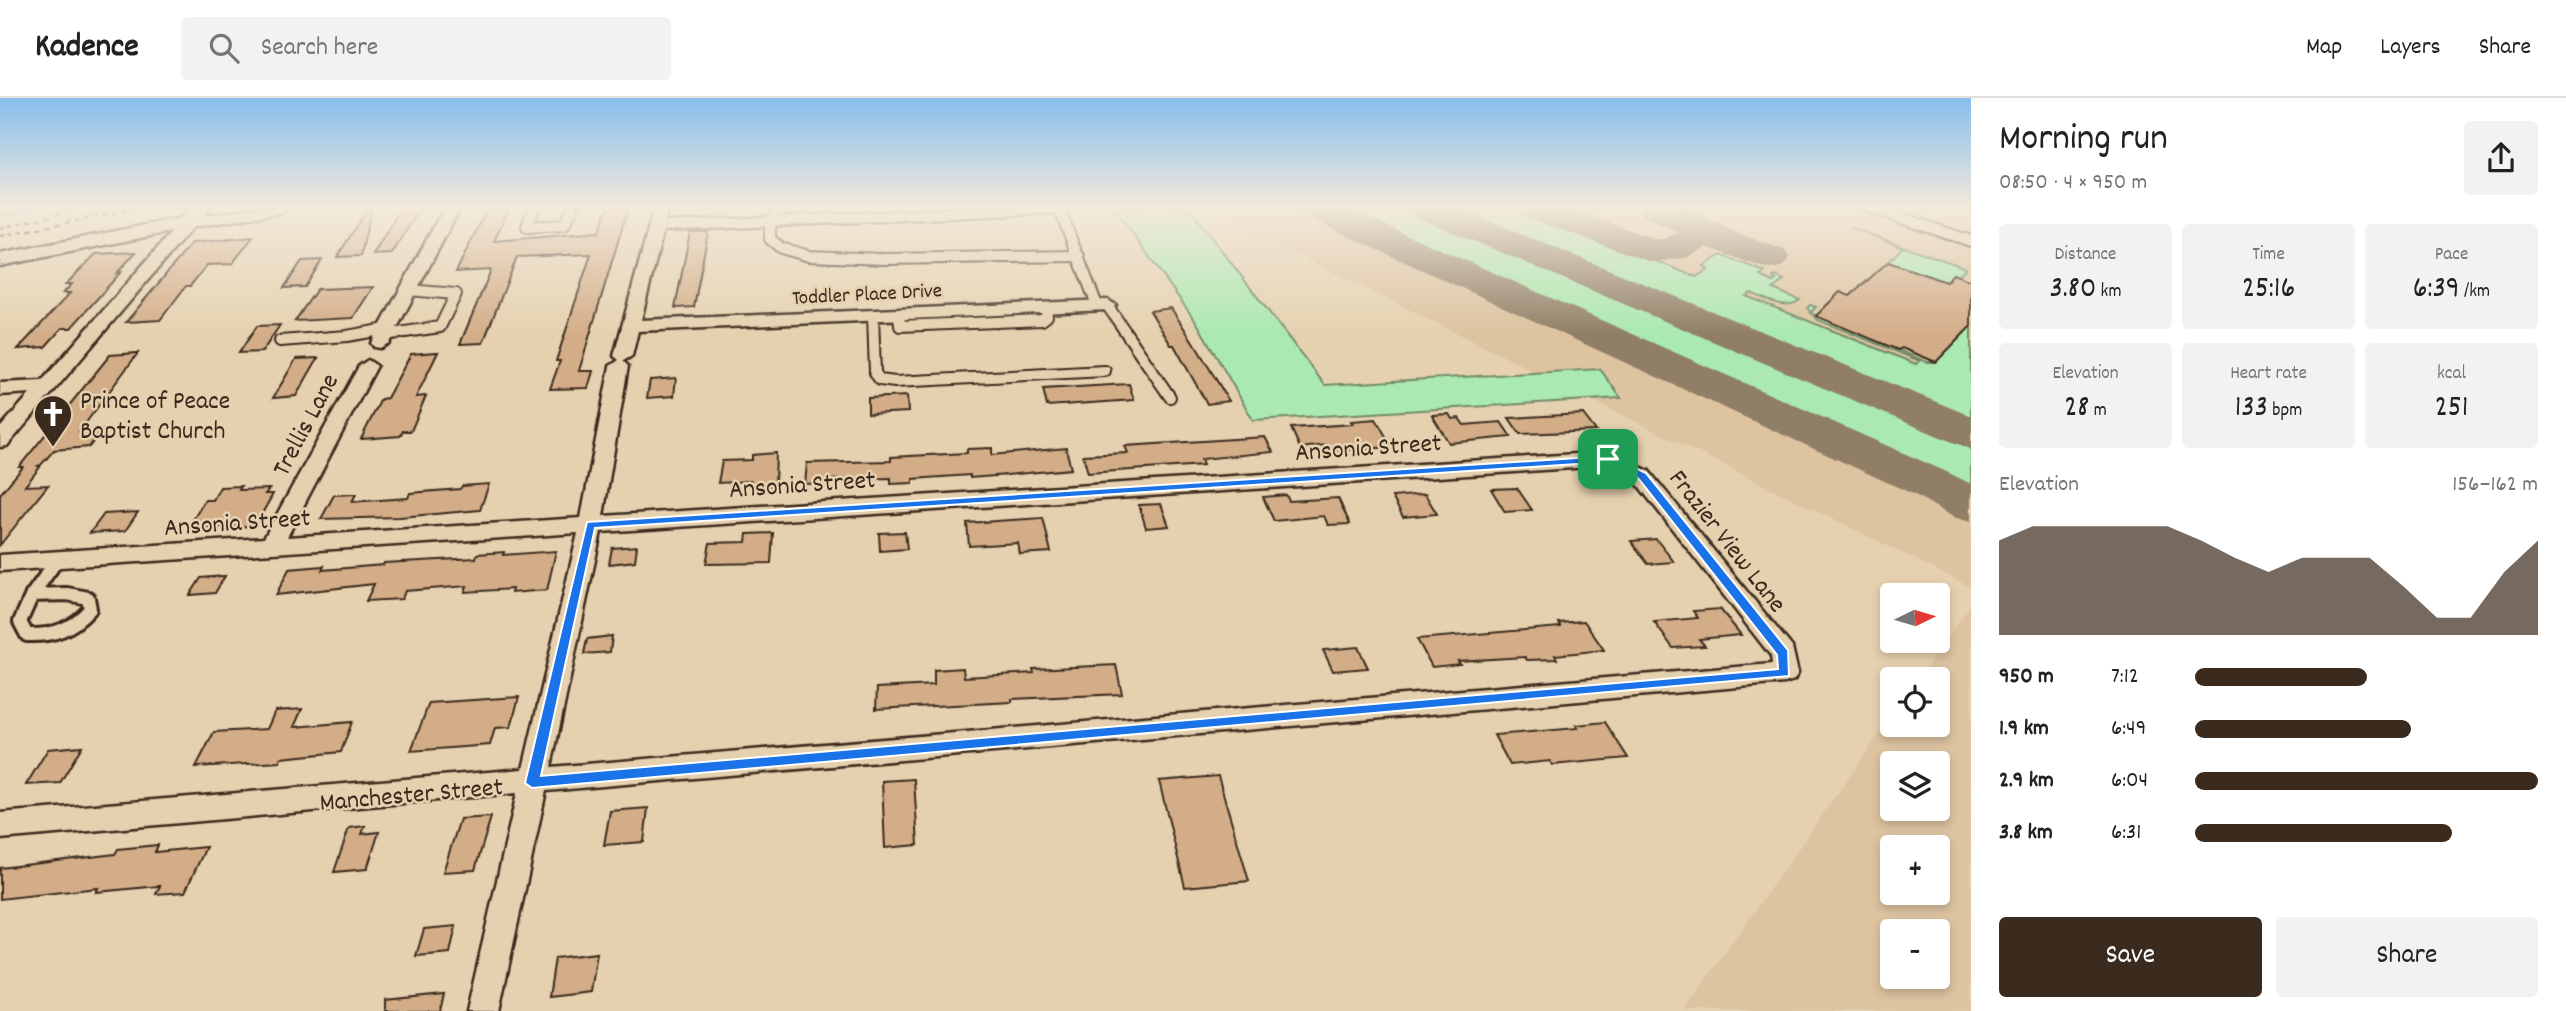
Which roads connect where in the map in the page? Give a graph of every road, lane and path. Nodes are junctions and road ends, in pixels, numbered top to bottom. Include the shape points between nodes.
1 (40, 251) edge
2 (163, 251) edge
3 (429, 251) edge
4 (650, 251) edge
5 (783, 251) edge
6 (1077, 251) edge
7 (1079, 256) junction
8 (0, 260) edge
9 (408, 290) junction
10 (1102, 305) junction
11 (873, 315) junction
12 (630, 326) junction
13 (384, 336) junction
14 (281, 341) dead end
15 (368, 366) dead end
16 (1105, 371) dead end
17 (47, 386) junction
18 (0, 389) edge
19 (1170, 397) dead end
20 (0, 440) edge
21 (1608, 459) joint
22 (591, 525) junction
23 (270, 547) junction
24 (57, 560) junction
25 (0, 563) edge
26 (32, 595) junction
27 (1785, 673) joint
28 (532, 783) junction
29 (0, 827) edge
30 (482, 1011) edge

1 - 8 street
2 - 17 street
3 - 9 street
4 - 12 street
5 - 7 lane via 884,259
6 - 7 lane
7 - 10 lane
9 - 13 street
9 - 13 lane via 456,294 440,327
10 - 11 street, Toddler Place Drive
10 - 19 lane
11 - 12 street, Toddler Place Drive
11 - 16 lane via 875,373 880,380
12 - 22 street
13 - 14 lane
15 - 23 street, Trellis Lane
17 - 18 street
17 - 20 street
21 - 22 street, Ansonia Street
21 - 27 street, Frazier View Lane via 1642,476 1783,654
22 - 23 street, Ansonia Street
22 - 28 street
23 - 24 street, Ansonia Street
24 - 25 street, Ansonia Street
24 - 26 lane
26 - 26 lane via 20,622 27,635 63,631 80,622 90,608 88,598 78,595
27 - 28 street, Manchester Street
28 - 29 street, Manchester Street
28 - 30 street

